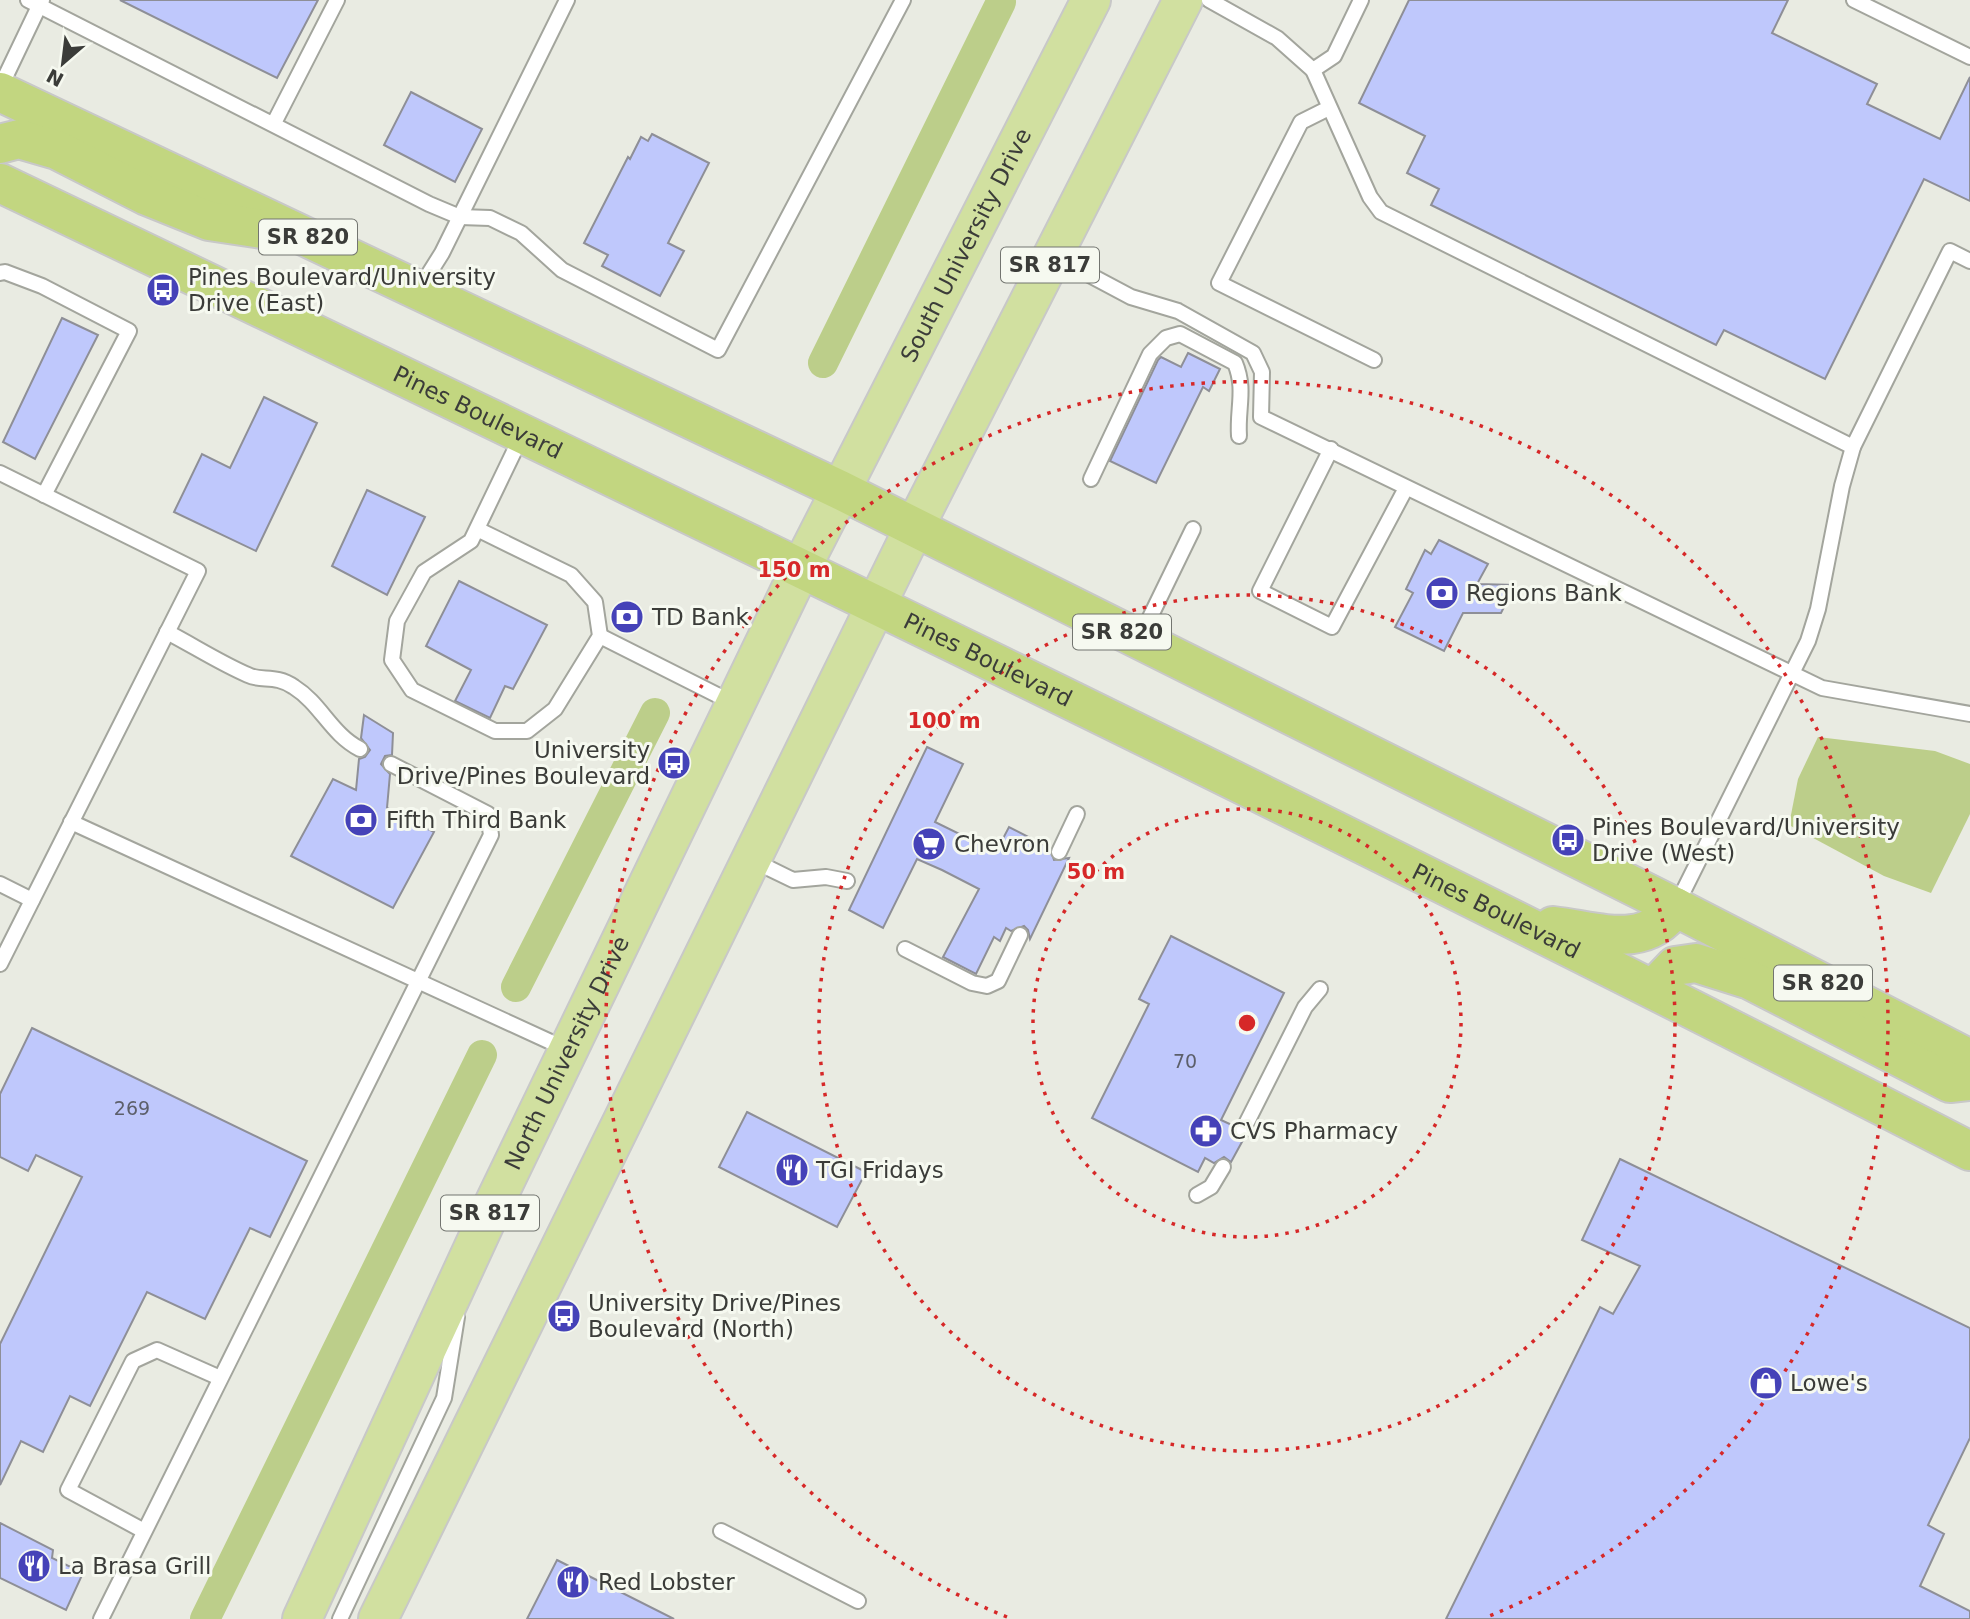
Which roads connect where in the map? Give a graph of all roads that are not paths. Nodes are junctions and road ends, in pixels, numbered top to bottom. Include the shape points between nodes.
1 (337, 0) edge
2 (567, 0) edge
3 (903, 0) edge
4 (1091, 0) edge
5 (1183, 0) edge
6 (1209, 0) edge
7 (1361, 0) edge
8 (1854, 0) edge
9 (36, 2) edge
10 (1970, 57) edge
11 (1313, 70) junction
12 (0, 90) edge
13 (1329, 108) junction
14 (274, 123) junction
15 (0, 144) edge
16 (0, 183) edge
17 (460, 217) junction
18 (302, 234) junction
19 (1054, 257) junction
20 (1970, 261) edge
21 (0, 273) edge
22 (418, 290) junction
23 (1374, 360) dead end
24 (523, 433) junction
25 (1239, 436) dead end
26 (1853, 447) junction
27 (1331, 449) junction
28 (0, 473) edge
29 (1091, 479) dead end
30 (1406, 488) junction
31 (840, 490) junction
32 (44, 495) junction
33 (914, 528) junction
34 (477, 529) junction
35 (1193, 529) dead end
36 (800, 570) junction
37 (876, 604) junction
38 (167, 632) junction
39 (600, 636) junction
40 (1139, 640) junction
41 (1793, 675) junction
42 (736, 704) junction
43 (1970, 714) edge
44 (360, 749) dead end
45 (391, 764) dead end
46 (1077, 814) dead end
47 (71, 822) junction
48 (1059, 852) dead end
49 (751, 860) junction
50 (847, 881) dead end
51 (0, 884) edge
52 (32, 900) junction
53 (1675, 907) junction
54 (1523, 922) junction
55 (1020, 935) dead end
56 (905, 949) dead end
57 (0, 964) edge
58 (417, 981) junction
59 (1654, 988) junction
60 (1320, 989) dead end
61 (568, 1050) junction
62 (1970, 1059) edge
63 (1970, 1081) edge
64 (1243, 1130) dead end
65 (1970, 1151) edge
66 (1223, 1167) dead end
67 (1197, 1195) dead end
68 (464, 1270) junction
69 (220, 1378) junction
70 (144, 1531) junction
71 (720, 1531) dead end
72 (858, 1601) dead end
73 (101, 1619) edge
74 (302, 1619) edge
75 (340, 1619) edge
76 (378, 1619) edge

1 - 14 lane
2 - 17 lane
3 - 17 lane via 718,350 562,270 521,233 490,218
4 - 31 main road, South University Drive / SR 817
5 - 19 main road, SR 817
6 - 11 lane via 1277,38
7 - 11 lane via 1334,56
8 - 10 lane
9 - 12 lane
9 - 14 lane
11 - 13 lane
12 - 18 highway, SR 820
13 - 23 lane via 1301,122 1219,283
13 - 26 lane via 1370,197 1395,222
14 - 17 lane
15 - 18 highway via 19,139 57,150 147,196 209,221
16 - 24 highway, Pines Boulevard
17 - 22 lane
18 - 22 highway, SR 820
19 - 27 lane via 1131,297 1178,311 1253,353 1262,372 1261,417
19 - 33 main road, SR 817
20 - 26 lane via 1950,251
21 - 32 lane via 42,286 129,331
22 - 31 highway, SR 820
24 - 34 lane
24 - 36 highway, Pines Boulevard
25 - 29 lane via 1243,380 1235,363 1180,334 1166,338 1150,354
26 - 41 lane via 1818,608
27 - 30 lane
27 - 30 lane via 1260,591 1332,627
28 - 32 lane
30 - 41 lane
31 - 33 highway, SR 820
31 - 36 main road, North University Drive / SR 817
32 - 38 lane via 198,571
33 - 37 main road, SR 817
33 - 40 highway, SR 820
34 - 39 lane via 571,575 594,602
34 - 39 lane via 471,541 424,572 397,621 392,660 412,690 495,731 527,732 555,709
35 - 40 lane
36 - 37 highway, Pines Boulevard
36 - 42 main road, North University Drive / SR 817
37 - 49 main road, SR 817
37 - 54 highway, Pines Boulevard
38 - 44 lane via 251,677 287,682 317,706 345,741
38 - 47 lane
39 - 42 lane
40 - 53 highway, SR 820
41 - 43 lane via 1849,695
41 - 53 lane
42 - 61 main road, North University Drive / SR 817
45 - 58 lane via 488,814 491,835
46 - 48 lane
47 - 52 lane
47 - 58 lane
49 - 50 lane via 793,880 826,877
49 - 76 main road, SR 817
51 - 52 lane
52 - 57 lane
53 - 54 highway via 1665,923 1642,934
53 - 62 highway, SR 820
54 - 59 highway, Pines Boulevard
55 - 56 lane via 998,981 987,986
58 - 61 lane
58 - 69 lane
59 - 63 highway via 1675,966 1696,963 1750,980 1951,1083
59 - 65 highway, Pines Boulevard
60 - 64 lane via 1305,1007
61 - 68 main road, North University Drive / SR 817
66 - 67 lane via 1211,1188
68 - 74 main road, North University Drive / SR 817
68 - 75 lane via 444,1398
69 - 70 lane
69 - 70 lane via 157,1350 133,1361 68,1490
70 - 73 lane
71 - 72 lane

